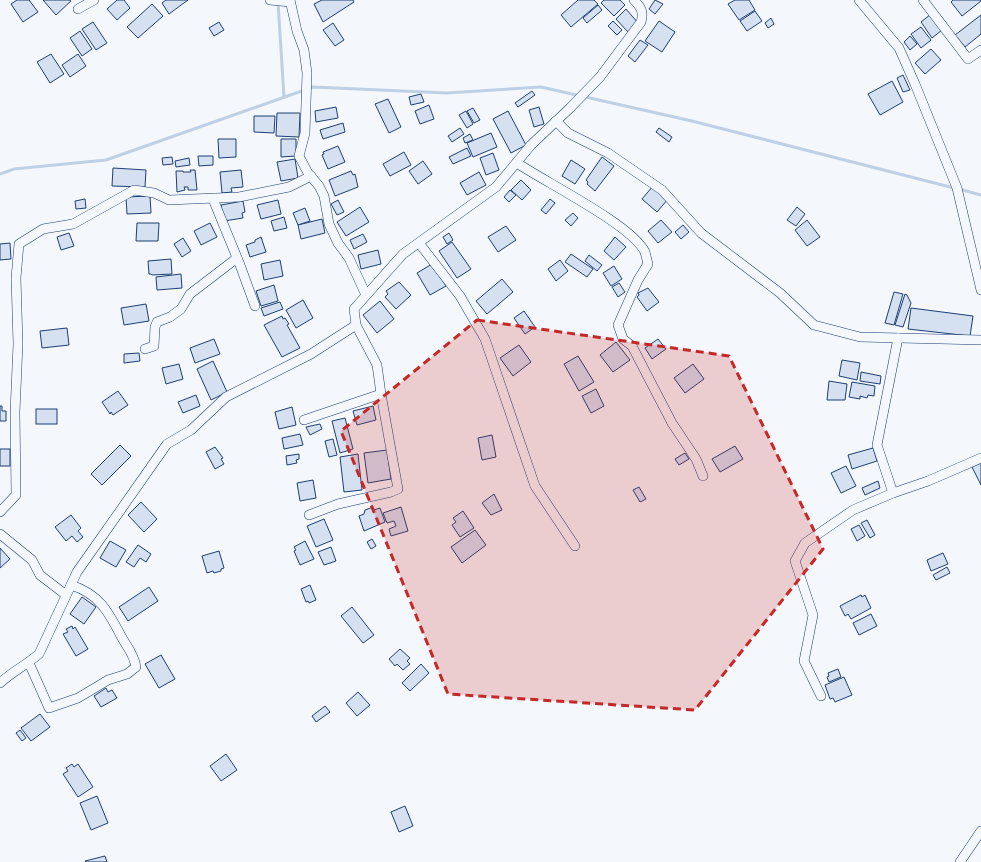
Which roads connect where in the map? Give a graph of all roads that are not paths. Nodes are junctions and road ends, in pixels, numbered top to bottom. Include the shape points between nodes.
1 (94, 0) edge
2 (270, 0) edge
3 (634, 0) edge
4 (859, 0) edge
5 (923, 0) edge
6 (290, 1) edge
7 (78, 9) dead end
8 (981, 50) edge
9 (556, 121) junction
10 (517, 163) junction
11 (311, 176) junction
12 (213, 199) junction
13 (419, 243) junction
14 (237, 258) junction
15 (981, 290) edge
16 (366, 295) junction
17 (254, 306) dead end
18 (356, 325) junction
19 (898, 338) junction
20 (981, 340) edge
21 (145, 349) dead end
22 (380, 394) junction
23 (304, 420) dead end
24 (981, 458) edge
25 (703, 476) dead end
26 (893, 493) junction
27 (0, 512) edge
28 (309, 515) dead end
29 (0, 534) edge
30 (575, 546) dead end
31 (71, 585) junction
32 (66, 595) junction
33 (29, 663) junction
34 (0, 683) edge
35 (821, 696) dead end
36 (981, 831) edge
37 (960, 862) edge

1 - 7 street
2 - 6 street
3 - 9 street via 643,15 641,22 600,77
4 - 15 street via 899,48 915,84 957,188
5 - 8 street via 968,59
6 - 11 street via 304,50 307,73 305,133 299,156
9 - 10 street
9 - 19 street via 568,133 608,153 657,186 701,233 780,292 814,325 860,337
10 - 13 street via 496,187
10 - 25 street via 607,218 644,251 648,264 618,325 623,339 632,346 672,423 696,459
11 - 12 street via 289,187 239,198
11 - 16 street via 324,196 329,224 349,258
12 - 14 street
12 - 27 street via 169,200 154,193 134,190 74,224 43,229 19,244 16,278 16,494
13 - 16 street via 403,254
13 - 30 street via 460,296 484,339 535,486
14 - 17 street
14 - 21 street via 190,294 180,309 170,317 157,322 154,346
16 - 18 street via 354,309
18 - 22 street via 377,365
18 - 31 street via 311,354 226,397 191,430 167,444 86,558
19 - 20 street
19 - 26 street via 877,445
22 - 23 street
22 - 28 street via 398,489 338,504
24 - 26 street
26 - 35 street via 853,510 805,543 795,561 813,615 804,661
29 - 32 street via 32,560 40,575
31 - 32 street
31 - 33 street via 85,590 107,610 134,656 136,666 127,674 108,680 78,698 49,708
32 - 33 street via 39,654
33 - 34 street via 12,671
36 - 37 street

